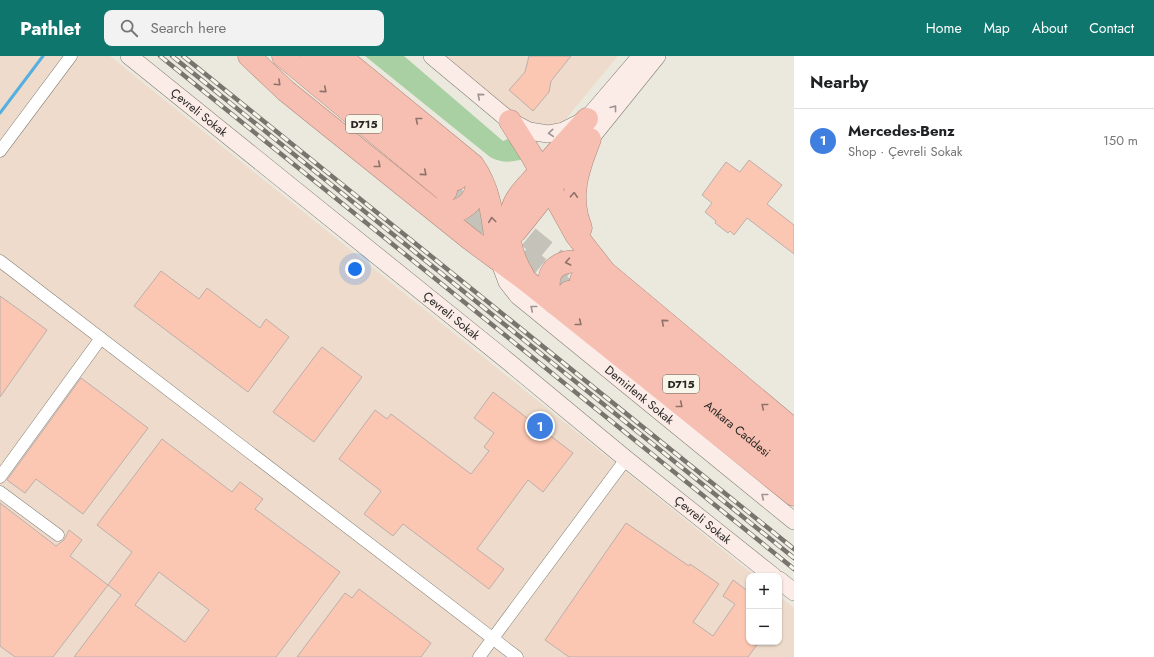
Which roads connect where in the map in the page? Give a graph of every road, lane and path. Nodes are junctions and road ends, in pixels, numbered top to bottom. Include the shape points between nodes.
1 (71, 56) edge
2 (129, 56) edge
3 (249, 56) edge
4 (283, 56) edge
5 (312, 56) edge
6 (340, 56) edge
7 (432, 56) edge
8 (641, 56) edge
9 (657, 56) edge
10 (356, 64) edge
11 (510, 121) junction
12 (588, 129) junction
13 (0, 151) edge
14 (465, 159) junction
15 (545, 180) junction
16 (432, 208) junction
17 (501, 246) junction
18 (0, 261) edge
19 (605, 272) junction
20 (568, 292) junction
21 (635, 298) junction
22 (101, 338) junction
23 (794, 430) edge
24 (794, 451) edge
25 (626, 459) junction
26 (794, 475) edge
27 (0, 477) edge
28 (0, 492) edge
29 (794, 495) edge
30 (794, 521) edge
31 (58, 535) dead end
32 (769, 573) edge
33 (782, 582) edge
34 (794, 592) edge
35 (493, 638) junction
36 (479, 657) edge
37 (517, 657) edge

1 - 13 street
2 - 25 street, Çevreli Sokak
3 -> 16 highway via 286,91
4 -> 5 highway, D715 via 452,185
6 - 10 highway
11 -> 7 street
8 - 12 street
12 -> 9 street
14 -> 10 highway
12 -> 11 street via 548,134 529,131
11 - 15 highway
12 - 15 highway
21 -> 12 highway via 589,242 576,216 575,183
14 - 16 highway via 474,172 477,183 476,193 471,201 454,211
17 -> 14 highway via 483,180
15 - 17 highway via 519,228
15 - 19 highway via 581,243
16 - 17 highway via 470,239
17 - 20 highway via 526,280
30 -> 17 street, Demirlenk Sokak via 518,296 507,282
18 - 22 street
19 -> 20 highway via 578,260 556,266 549,279 550,295
19 - 21 highway
20 - 24 highway, Ankara Caddesi / D715
20 - 26 highway, Ankara Caddesi / D715
20 -> 29 highway
23 -> 21 highway
22 - 27 street
22 - 35 street
25 - 32 street, Çevreli Sokak
25 - 35 street
28 - 31 street
33 - 34 street
35 - 36 street
35 - 37 street

